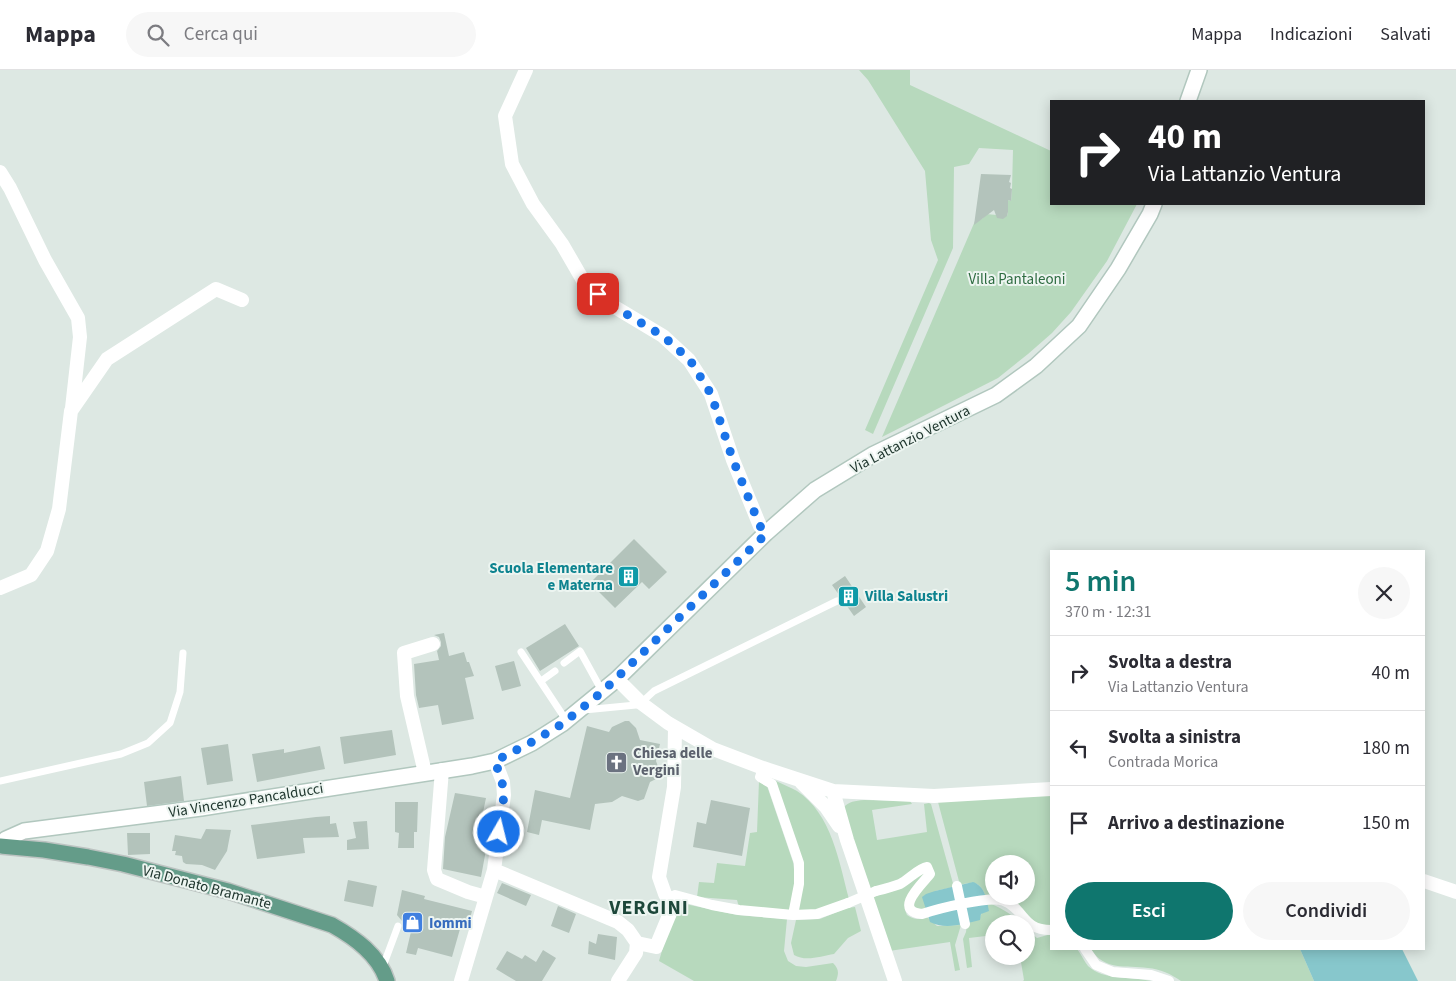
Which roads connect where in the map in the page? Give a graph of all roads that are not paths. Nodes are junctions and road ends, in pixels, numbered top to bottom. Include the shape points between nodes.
1 (526, 70) edge
2 (1199, 70) edge
3 (1188, 100) edge
4 (0, 172) edge
5 (1154, 205) edge
6 (242, 300) dead end
7 (71, 411) junction
8 (766, 534) junction
9 (0, 588) edge
10 (837, 601) dead end
11 (433, 644) dead end
12 (521, 652) dead end
13 (183, 653) dead end
14 (564, 662) dead end
15 (555, 671) dead end
16 (617, 679) junction
17 (541, 681) junction
18 (602, 692) junction
19 (642, 703) junction
20 (578, 710) junction
21 (566, 720) junction
22 (675, 728) junction
23 (495, 761) junction
24 (763, 768) junction
25 (442, 770) junction
26 (424, 773) junction
27 (799, 780) junction
28 (0, 782) edge
29 (1050, 789) edge
30 (833, 791) junction
31 (847, 840) junction
32 (0, 846) edge
33 (494, 870) junction
34 (1425, 882) edge
35 (957, 886) dead end
36 (1456, 892) edge
37 (486, 897) junction
38 (674, 901) junction
39 (961, 905) junction
40 (793, 915) junction
41 (965, 924) dead end
42 (398, 926) dead end
43 (1050, 930) edge
44 (637, 943) junction
45 (1086, 950) edge
46 (387, 977) edge
47 (461, 981) edge
48 (618, 981) edge
49 (895, 981) edge
50 (1169, 981) edge

1 - 8 street via 505,116 512,164 533,204 584,282 613,306 663,336 690,360 711,394 733,460
2 - 3 main road
4 - 7 street via 78,318 80,337
5 - 8 main road, Via Lattanzio Ventura via 1118,269 1079,326 1036,366 996,395 874,454 815,490
6 - 7 street via 216,288 107,359
7 - 9 street via 59,510 47,551 31,575
8 - 16 main road, Via Lattanzio Ventura
10 - 19 lane via 654,691
11 - 26 street via 404,653 407,696
12 - 17 lane
13 - 28 lane via 180,692 170,723 148,743 121,754
14 - 18 lane via 580,651
15 - 17 lane
16 - 18 main road, Via Lattanzio Ventura
16 - 19 street
17 - 21 lane
18 - 20 main road, Via Lattanzio Ventura
19 - 20 lane
19 - 22 street
20 - 21 main road, Via Lattanzio Ventura
21 - 23 main road, Via Lattanzio Ventura
22 - 24 street via 713,749
22 - 38 street via 674,787 659,876 665,894
23 - 25 main road, Via Vincenzo Pancalducci
23 - 33 street via 504,795
24 - 27 street
24 - 40 street via 760,778 772,784 799,863
25 - 26 main road, Via Vincenzo Pancalducci
25 - 37 street via 434,870 437,879
26 - 32 main road, Via Vincenzo Pancalducci via 201,808 24,831 6,838
27 - 30 street
27 - 31 street via 826,808
29 - 30 street via 934,796
30 - 31 street
31 - 49 street
32 - 46 main road, Via Donato Bramante via 122,864 290,910 347,933 370,952
33 - 37 street
33 - 44 street via 618,922
34 - 36 street
35 - 39 street
37 - 47 street
38 - 40 street
38 - 44 street via 656,947
39 - 40 street, bridge via 922,914 913,912 909,903 930,874 927,867 899,884 848,903 817,914
39 - 41 street
39 - 43 street via 986,899 1007,901 1033,927
42 - 46 lane
44 - 48 street via 636,953
45 - 50 street via 1096,965 1114,972 1151,975

